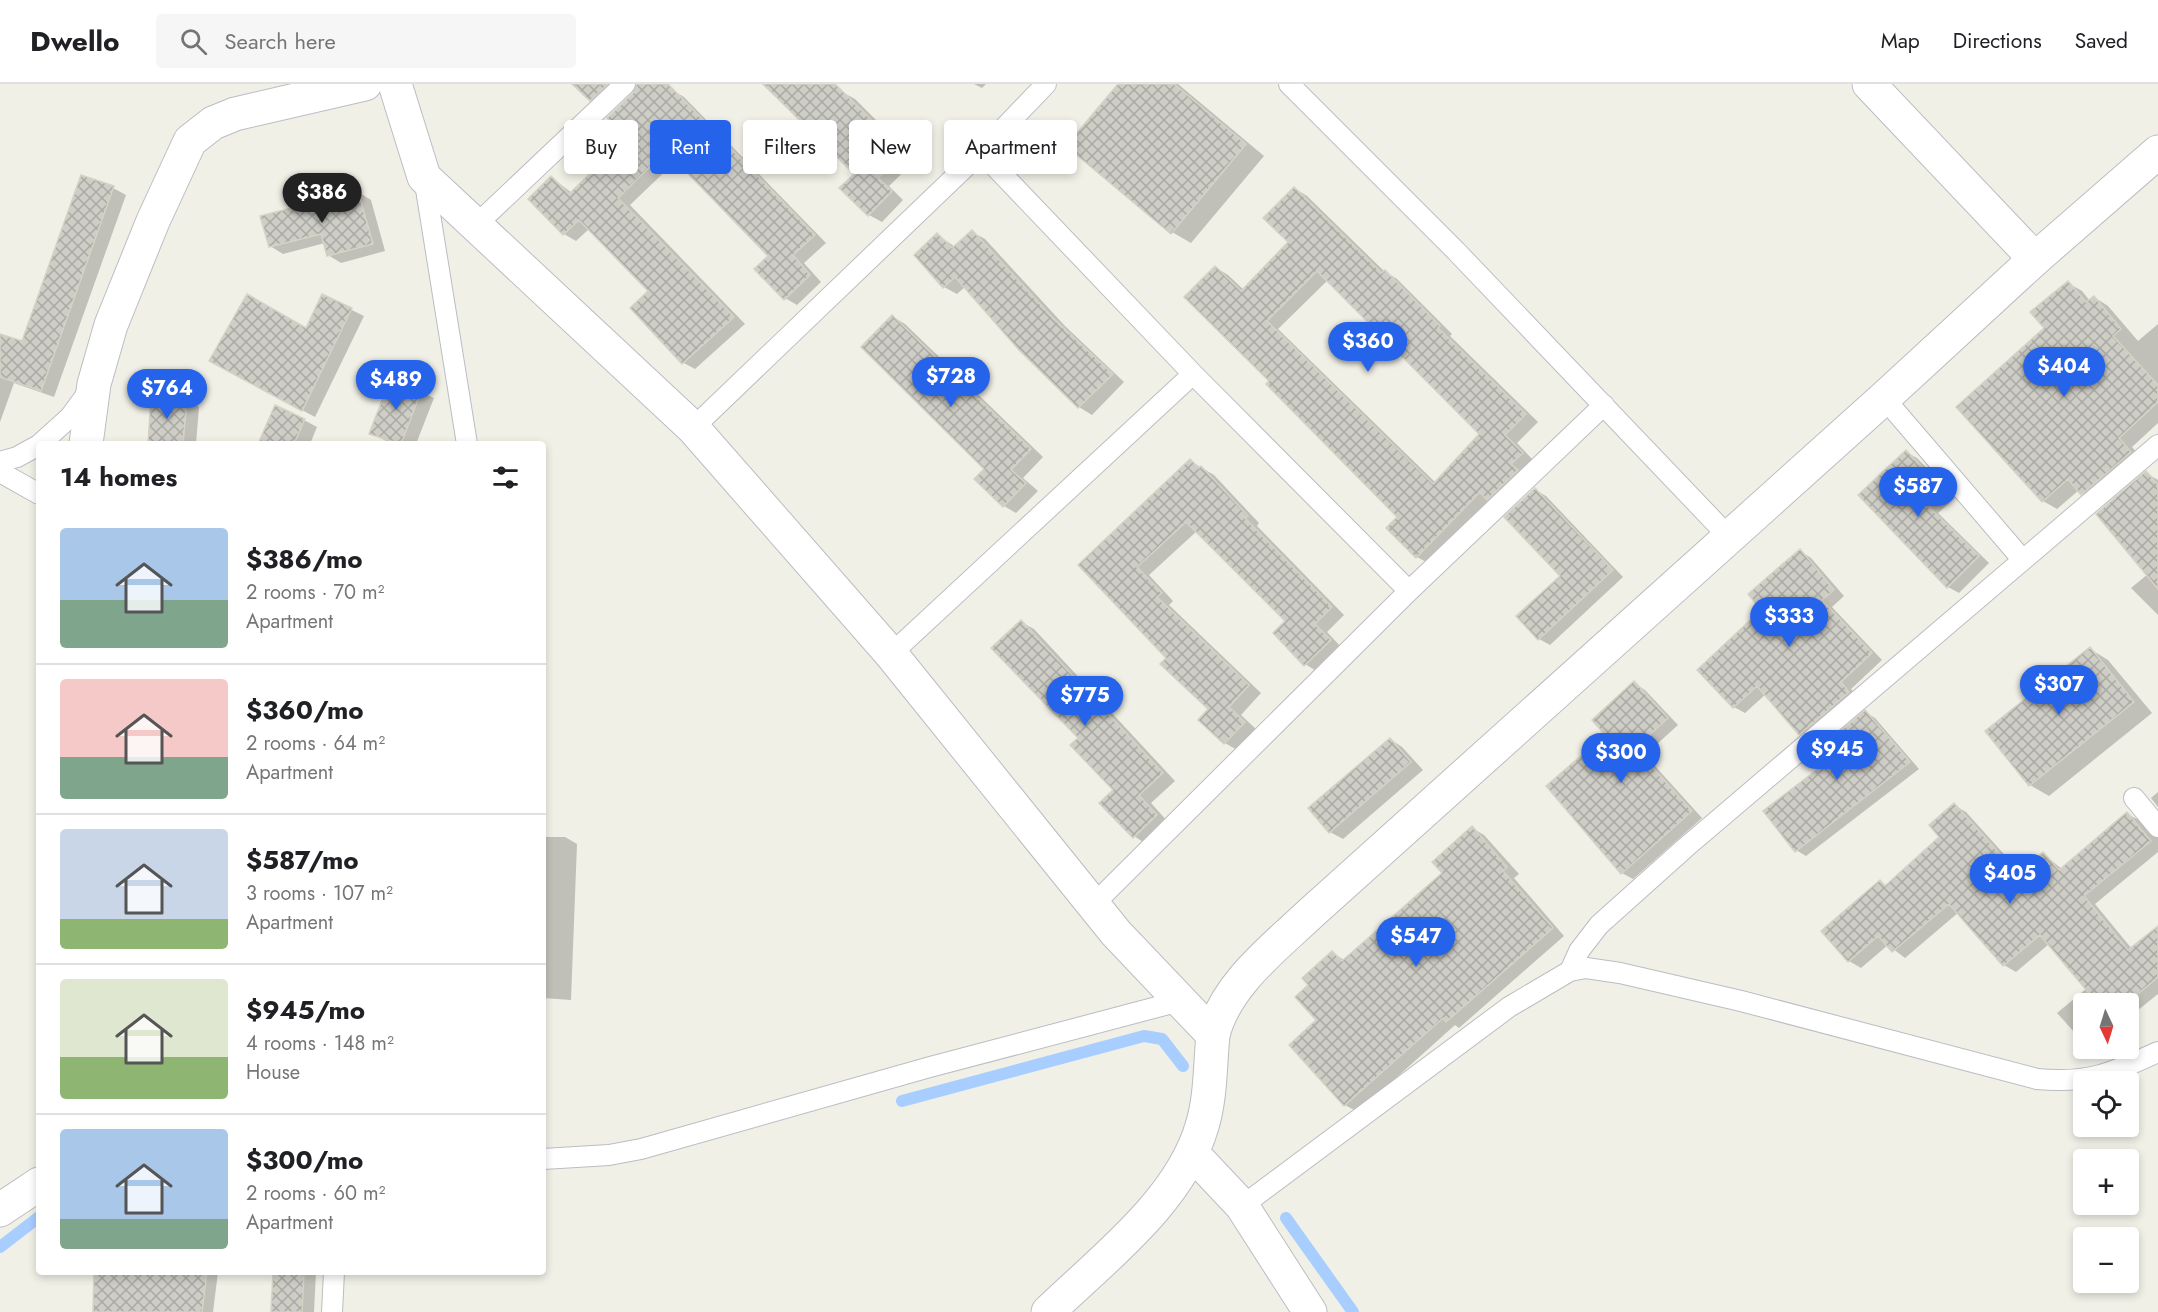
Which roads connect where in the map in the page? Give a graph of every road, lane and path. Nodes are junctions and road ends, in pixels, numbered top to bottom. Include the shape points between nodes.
1 (365, 84) edge
2 (396, 84) edge
3 (625, 84) edge
4 (1046, 84) edge
5 (1288, 84) edge
6 (1869, 84) edge
7 (1012, 120) edge
8 (2158, 152) edge
9 (958, 174) edge
10 (1002, 174) edge
11 (423, 177) junction
12 (471, 221) junction
13 (434, 241) junction
14 (2035, 259) junction
15 (1193, 374) junction
16 (94, 384) junction
17 (1884, 398) junction
18 (1604, 405) junction
19 (693, 428) junction
20 (42, 441) edge
21 (86, 441) edge
22 (467, 441) edge
23 (36, 446) edge
24 (2156, 450) edge
25 (0, 462) edge
26 (0, 472) edge
27 (36, 493) edge
28 (1729, 537) junction
29 (2022, 559) junction
30 (1409, 591) junction
31 (891, 654) junction
32 (2134, 798) dead end
33 (2158, 827) edge
34 (1094, 905) junction
35 (1570, 971) junction
36 (1180, 1000) junction
37 (1213, 1035) junction
38 (2158, 1052) edge
39 (1193, 1154) junction
40 (546, 1159) edge
41 (36, 1186) edge
42 (1242, 1206) junction
43 (0, 1210) edge
44 (334, 1275) edge
45 (332, 1312) edge
46 (1048, 1312) edge
47 (1310, 1312) edge

1 - 16 street via 235,114 213,123 190,141 153,220 111,326
2 - 11 street
3 - 12 lane
4 - 7 lane
5 - 18 lane
6 - 14 street
8 - 14 street
9 - 19 lane
10 - 15 lane
11 - 12 street
11 - 13 lane
12 - 13 lane via 443,227
12 - 19 street
13 - 22 lane
14 - 17 street
15 - 30 lane
15 - 31 lane
16 - 20 lane via 70,417
16 - 21 street
17 - 28 street
17 - 29 lane
18 - 28 lane
18 - 30 lane
19 - 31 street
23 - 25 lane
24 - 29 lane
26 - 27 lane
28 - 37 street via 1264,957 1218,1014
29 - 35 lane via 1659,871 1594,931
30 - 34 lane
31 - 34 street
32 - 33 lane
34 - 36 street
35 - 38 lane via 1586,968 1620,973 2037,1079 2070,1081 2100,1077
35 - 42 lane via 1509,1007
36 - 37 street
36 - 40 lane via 641,1149
37 - 39 street via 1205,1115
39 - 42 street
39 - 46 street via 1144,1220
41 - 43 street
42 - 47 street
44 - 45 lane

